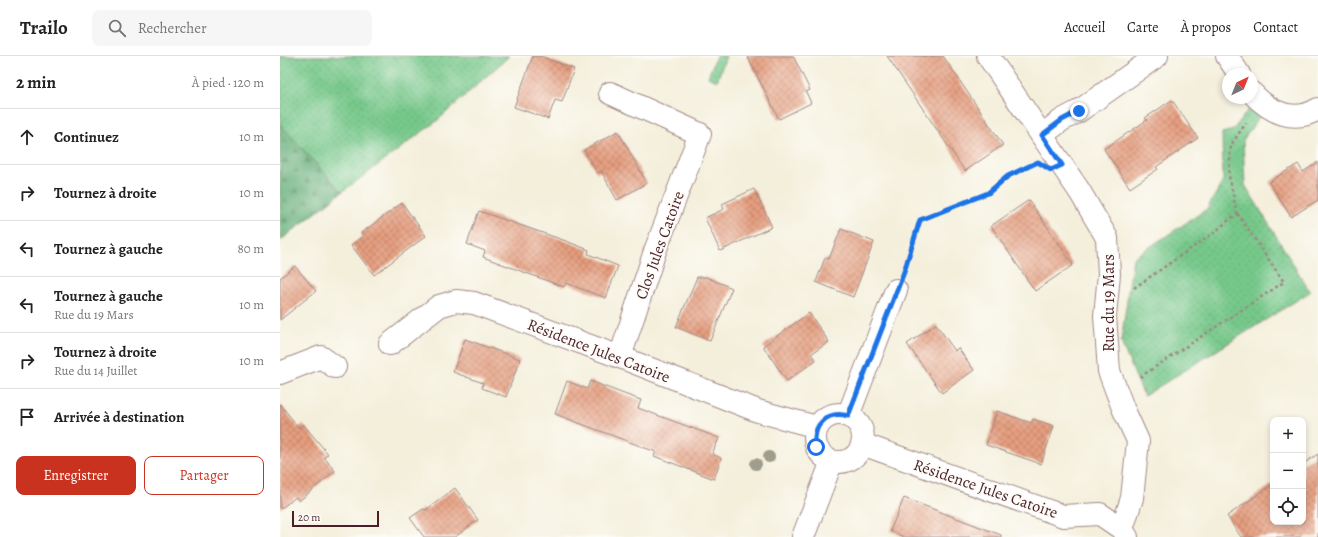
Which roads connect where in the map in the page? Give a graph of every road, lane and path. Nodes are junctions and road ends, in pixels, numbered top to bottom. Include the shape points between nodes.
1 (988, 56) edge
2 (1157, 56) edge
3 (1227, 56) edge
4 (1235, 68) edge
5 (610, 93) dead end
6 (1258, 98) edge
7 (1253, 104) edge
8 (1318, 109) edge
9 (1042, 135) junction
10 (1062, 165) junction
11 (1237, 213) junction
12 (896, 290) joint
13 (1105, 309) junction
14 (390, 344) dead end
15 (620, 357) junction
16 (335, 367) dead end
17 (280, 373) edge
18 (1117, 393) junction
19 (848, 416) junction
20 (817, 426) junction
21 (862, 444) junction
22 (832, 461) junction
23 (1125, 533) edge
24 (803, 537) edge

1 - 9 street, Rue du 19 Mars
2 - 9 street
3 - 4 street
5 - 15 street, Clos Jules Catoire via 700,134 655,251
6 - 8 street via 1283,115 1308,115
7 - 11 path via 1231,144 1229,176
9 - 10 street, Rue du 19 Mars
10 - 12 path via 1051,170 1038,162 1008,176 988,193 920,220
10 - 13 street, Rue du 19 Mars via 1107,238 1109,274
11 - 13 path via 1215,232
11 - 18 path via 1284,282
12 - 19 street
13 - 18 street, Rue du 19 Mars via 1108,371
14 - 15 street, Résidence Jules Catoire via 439,306 456,301 474,303
15 - 20 street, Résidence Jules Catoire via 758,411
16 - 17 street via 322,357
18 - 23 street, Rue du 19 Mars via 1138,441 1132,498
19 - 20 street via 827,416
19 - 21 street via 856,420 861,427
20 - 22 street via 816,447 825,458
21 - 22 street via 851,459
21 - 23 street, Résidence Jules Catoire via 1064,516 1100,514
22 - 24 street

